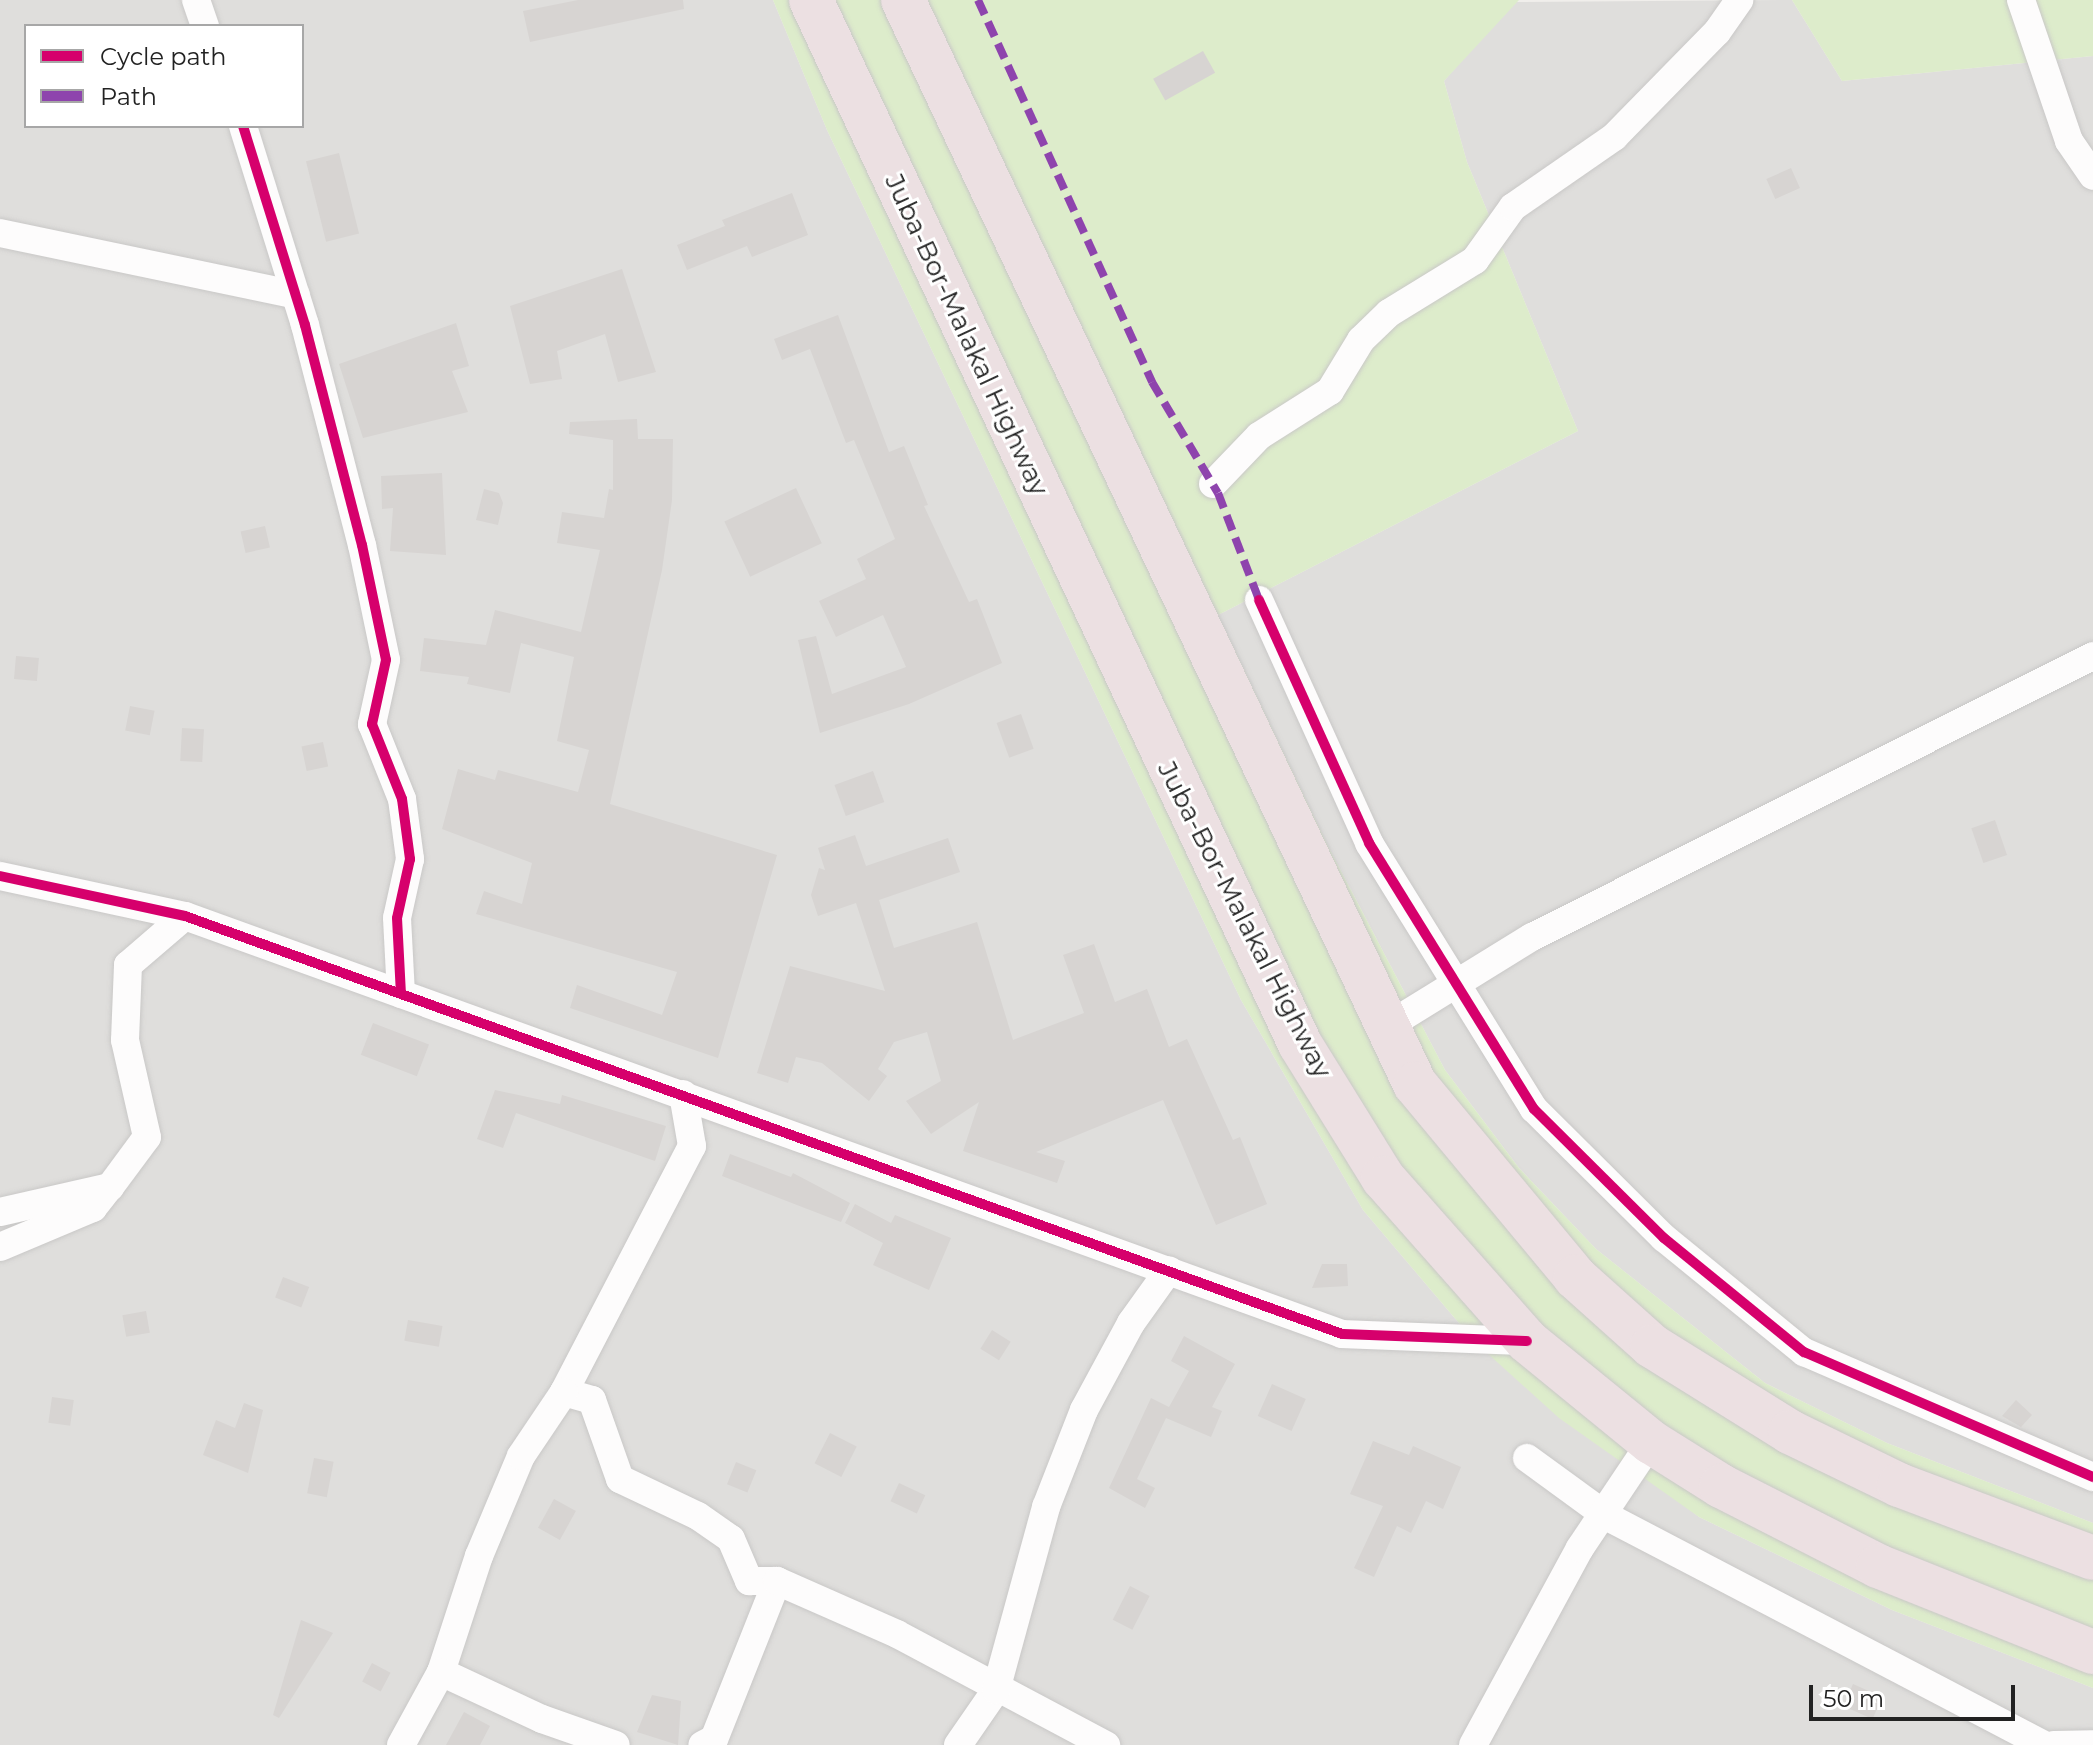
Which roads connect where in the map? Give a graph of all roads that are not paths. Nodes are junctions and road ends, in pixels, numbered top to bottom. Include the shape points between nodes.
1 (196, 0) edge
2 (811, 0) edge
3 (903, 0) edge
4 (1739, 0) edge
5 (2021, 0) edge
6 (204, 24) edge
7 (244, 128) edge
8 (2093, 176) edge
9 (0, 233) edge
10 (296, 295) junction
11 (1213, 484) dead end
12 (1259, 600) dead end
13 (2093, 656) edge
14 (0, 876) edge
15 (185, 916) junction
16 (1455, 987) junction
17 (401, 994) junction
18 (1386, 1027) junction
19 (683, 1094) junction
20 (110, 1187) junction
21 (0, 1212) edge
22 (0, 1247) edge
23 (1169, 1270) junction
24 (1527, 1341) junction
25 (564, 1392) junction
26 (1651, 1442) junction
27 (1527, 1458) dead end
28 (2093, 1477) edge
29 (2093, 1558) edge
30 (777, 1581) junction
31 (2093, 1652) edge
32 (441, 1672) junction
33 (996, 1690) junction
34 (2093, 1744) edge
35 (401, 1745) edge
36 (616, 1745) edge
37 (702, 1745) edge
38 (958, 1745) edge
39 (1106, 1745) edge
40 (1473, 1745) edge
41 (2044, 1745) edge
42 (2054, 1745) edge

1 - 6 street
2 - 24 highway, Juba-Bor-Malakal Highway via 1300,1044 1383,1178
3 - 18 highway
4 - 11 street via 1717,32 1614,137 1513,207 1475,260 1389,313 1361,340 1330,391 1259,436
5 - 8 street via 2069,141
7 - 10 street
9 - 10 street
10 - 17 street via 362,545 386,660 372,724 402,799 410,859 397,918
12 - 16 street via 1369,843
13 - 16 street via 1532,937
14 - 15 street
15 - 17 street
15 - 20 street via 128,965 125,1040 147,1137
16 - 18 street
16 - 28 street via 1534,1109 1664,1238 1804,1352
17 - 19 street
18 - 29 highway via 1415,1084 1491,1182 1575,1277 1652,1346 1790,1432 1899,1485
19 - 23 street
19 - 25 street via 692,1146
20 - 21 street
20 - 22 street via 93,1208
23 - 24 street via 1342,1334
23 - 33 street via 1131,1323 1084,1410 1046,1507
24 - 26 highway, Juba-Bor-Malakal Highway
25 - 30 street via 592,1400 620,1479 698,1516 731,1539 749,1581
25 - 32 street via 521,1456 479,1556
26 - 31 highway, Juba-Bor-Malakal Highway via 1721,1486 1878,1566
26 - 40 street via 1580,1548
27 - 41 street via 1608,1517
30 - 33 street via 897,1634
30 - 37 street via 714,1739
32 - 35 street
32 - 36 street via 542,1719
33 - 38 street
33 - 39 street
34 - 42 street

